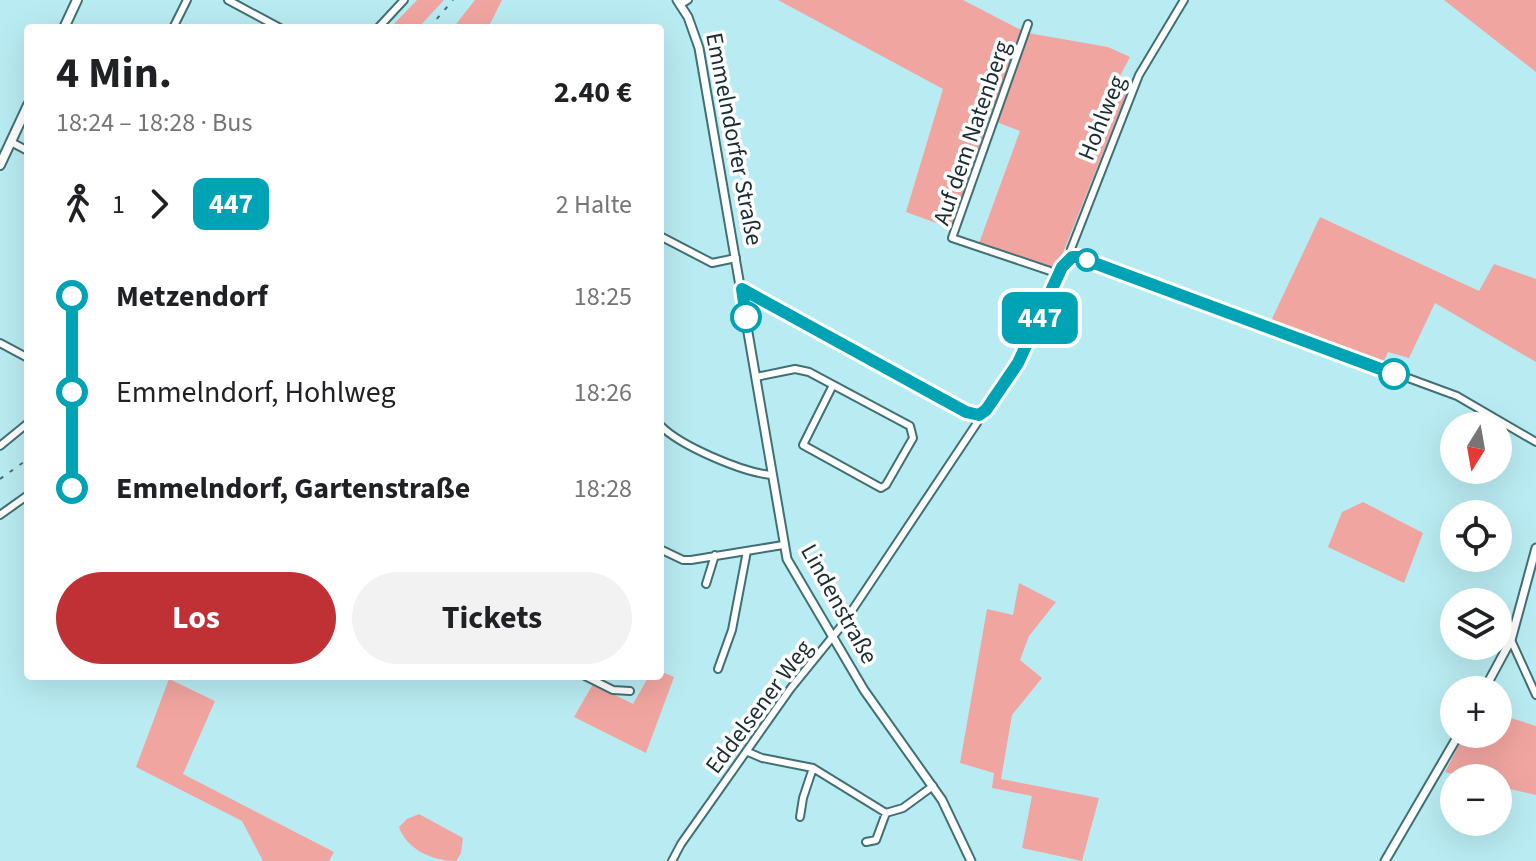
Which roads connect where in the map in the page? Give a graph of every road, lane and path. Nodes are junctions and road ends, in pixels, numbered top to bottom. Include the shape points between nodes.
1 (77, 0) edge
2 (187, 0) edge
3 (228, 0) edge
4 (404, 0) edge
5 (1184, 0) edge
6 (682, 1) edge
7 (66, 24) edge
8 (175, 24) edge
9 (273, 24) edge
10 (382, 24) edge
11 (1028, 24) dead end
12 (24, 114) edge
13 (11, 142) junction
14 (24, 149) edge
15 (0, 165) edge
16 (664, 238) edge
17 (1072, 257) junction
18 (736, 258) junction
19 (1059, 274) junction
20 (742, 289) junction
21 (0, 343) edge
22 (24, 356) edge
23 (756, 377) junction
24 (833, 385) junction
25 (979, 415) junction
26 (24, 426) edge
27 (664, 428) edge
28 (1536, 442) edge
29 (0, 446) edge
30 (772, 475) junction
31 (24, 498) edge
32 (0, 515) edge
33 (783, 545) junction
34 (1536, 548) edge
35 (664, 551) edge
36 (747, 551) junction
37 (715, 555) junction
38 (706, 584) dead end
39 (1512, 636) edge
40 (833, 639) junction
41 (1512, 642) edge
42 (718, 669) dead end
43 (595, 680) edge
44 (630, 691) dead end
45 (1536, 695) edge
46 (1451, 748) edge
47 (748, 752) junction
48 (813, 768) junction
49 (933, 786) junction
50 (886, 813) junction
51 (800, 817) dead end
52 (866, 842) dead end
53 (672, 861) edge
54 (971, 861) edge
55 (1385, 861) edge

1 - 7 main road
2 - 8 street
3 - 9 street
4 - 10 street
5 - 17 street, Hohlweg via 1134,87
6 - 18 street, Emmelndorfer Straße via 699,48
11 - 19 street, Auf dem Natenberg via 952,238
12 - 13 main road
13 - 14 street
13 - 15 main road
16 - 18 street via 712,263
17 - 19 street, Eddelsener Weg
17 - 28 street via 1457,396
18 - 20 street, Emmelndorfer Straße
19 - 25 street, Eddelsener Weg via 1018,363
20 - 23 street, Lindenstraße
20 - 25 street
21 - 22 street
23 - 24 street via 803,370
23 - 30 street, Lindenstraße
24 - 24 street via 913,431 881,488 803,445
25 - 40 street, Eddelsener Weg
26 - 29 street
27 - 30 street via 744,470
30 - 33 street, Lindenstraße
31 - 32 street
33 - 36 street
33 - 40 street, Lindenstraße via 793,573
34 - 39 street
35 - 37 street via 683,560
36 - 37 street
36 - 42 street via 732,630
37 - 38 street
40 - 47 street, Eddelsener Weg via 791,688
40 - 49 street, Lindenstraße
41 - 45 street
43 - 44 street via 613,690
46 - 55 street
47 - 48 street
47 - 53 street, Eddelsener Weg
48 - 50 street
48 - 51 street
49 - 50 street via 903,808
49 - 54 street, Lindenstraße
50 - 52 street via 876,840

